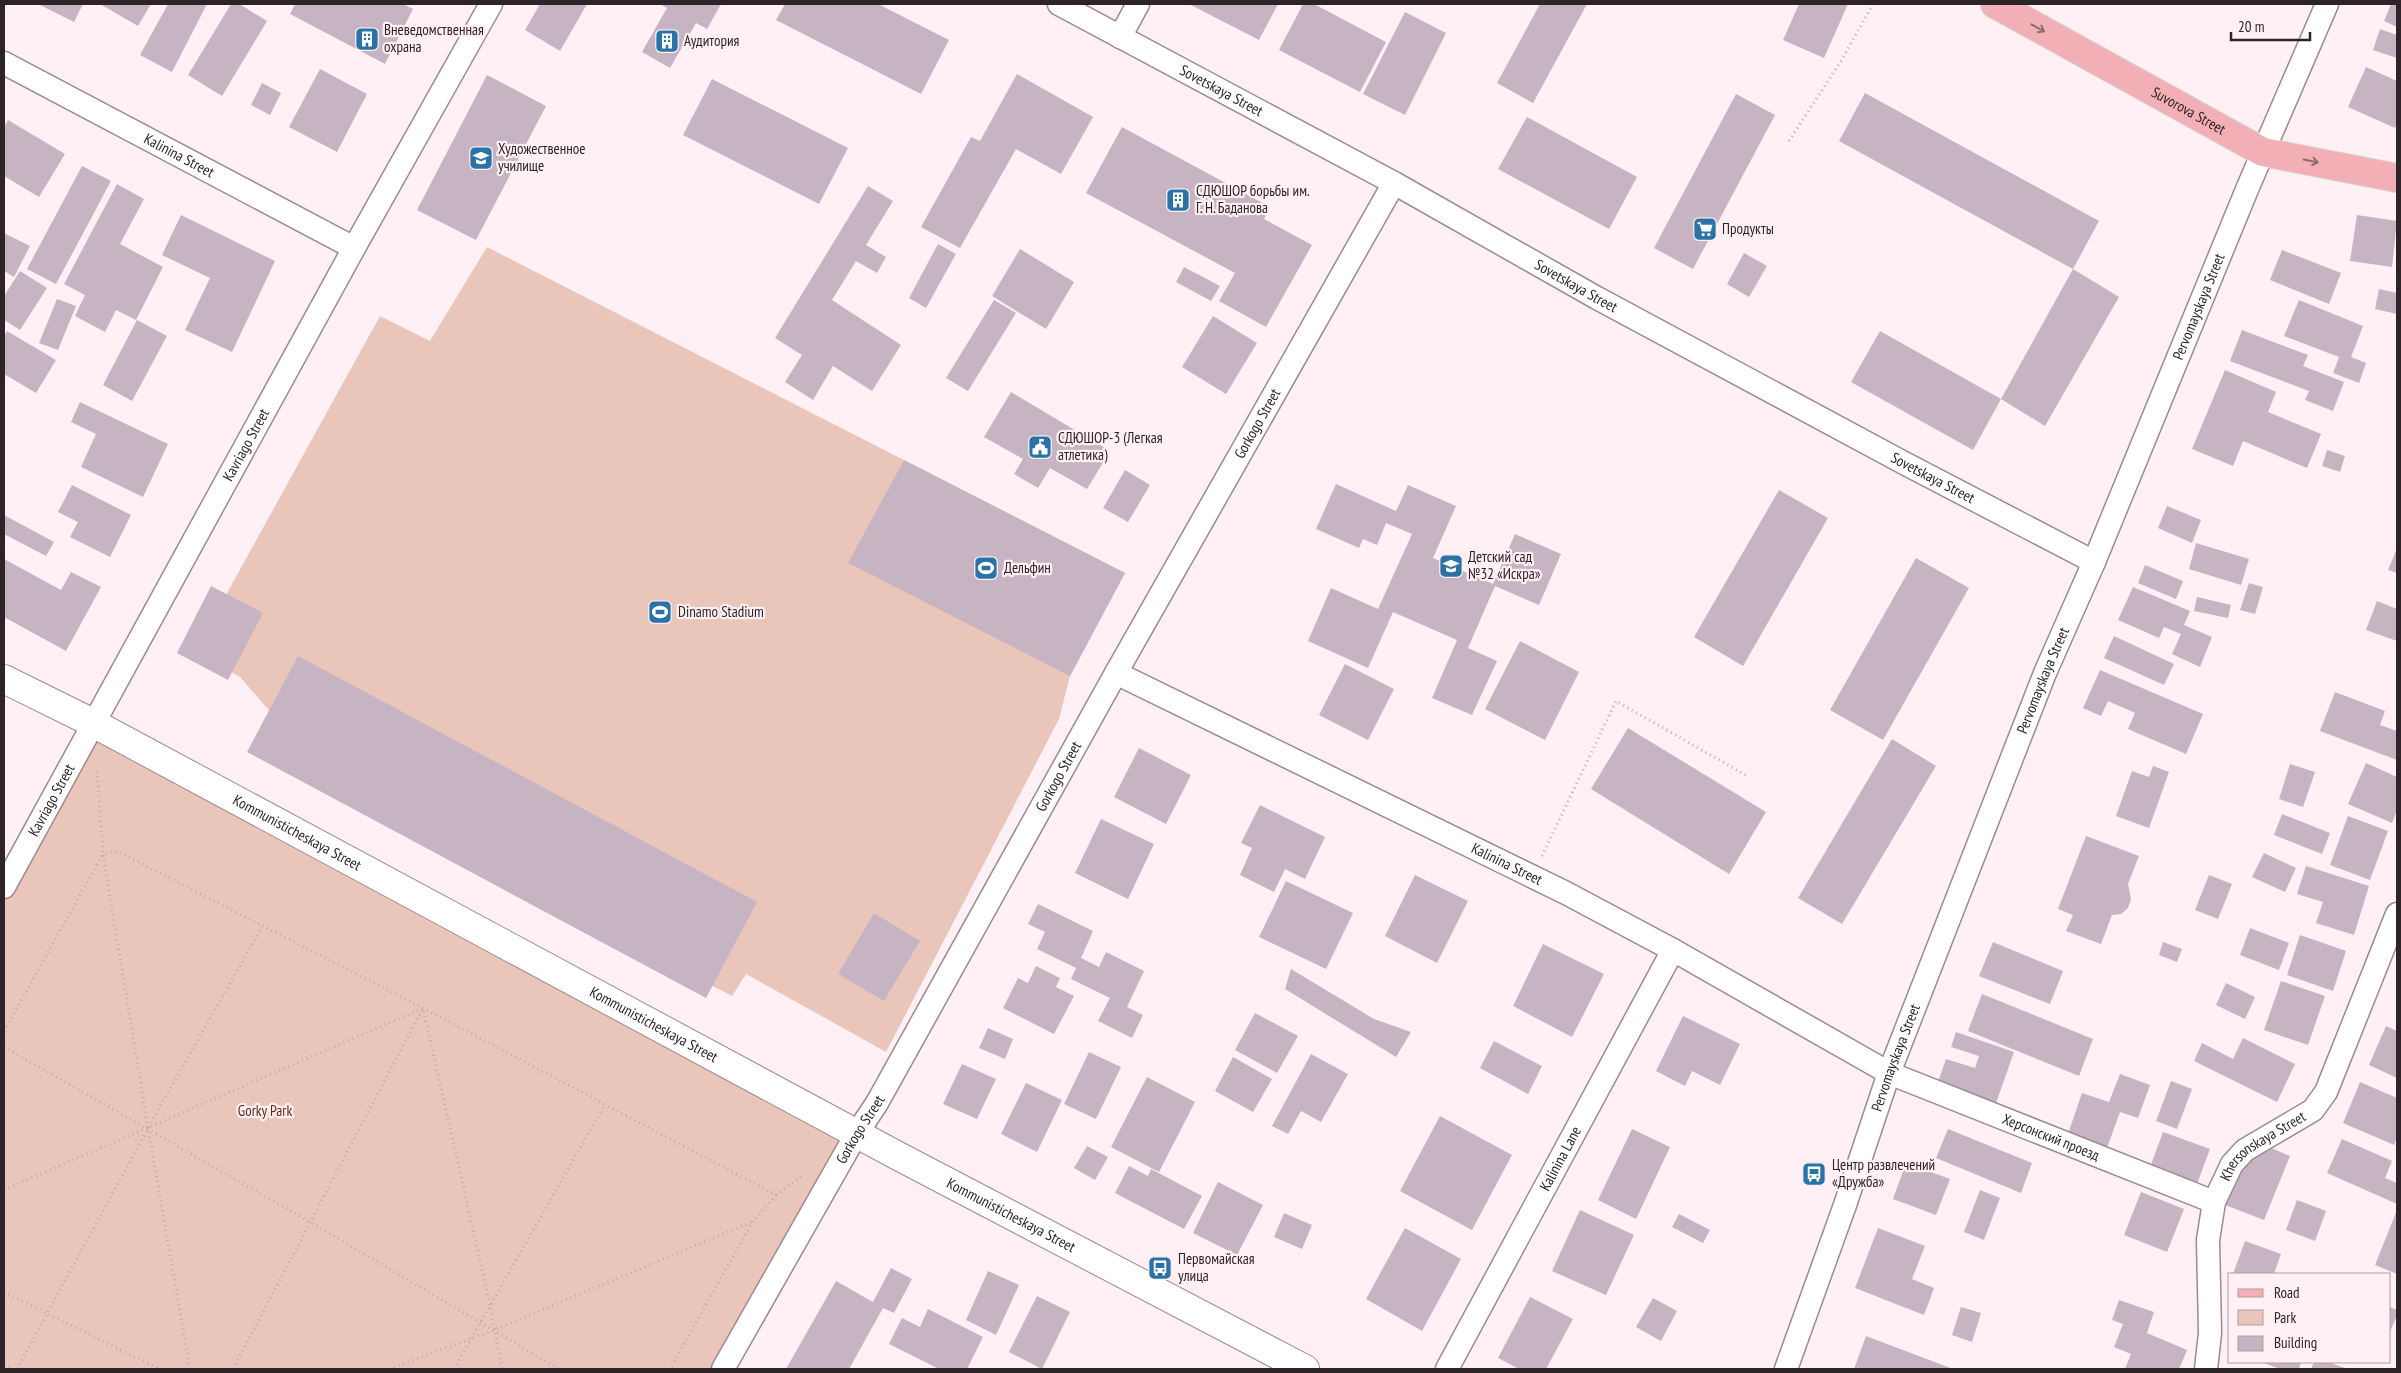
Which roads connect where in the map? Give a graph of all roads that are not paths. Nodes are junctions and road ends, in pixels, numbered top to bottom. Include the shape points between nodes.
1 (491, 4) edge
2 (1059, 4) edge
3 (1138, 4) edge
4 (1995, 4) edge
5 (2327, 4) edge
6 (1120, 37) junction
7 (4, 63) edge
8 (2263, 152) junction
9 (2397, 178) edge
10 (1394, 183) junction
11 (354, 248) junction
12 (2094, 562) junction
13 (1116, 673) junction
14 (4, 679) edge
15 (93, 724) junction
16 (4, 887) edge
17 (2397, 914) edge
18 (1674, 950) junction
19 (1889, 1072) junction
20 (857, 1133) junction
21 (2214, 1202) junction
22 (724, 1369) edge
23 (1305, 1369) edge
24 (1448, 1369) edge
25 (1786, 1369) edge
26 (2206, 1369) edge

1 - 11 street, Kavriago Street
2 - 6 street, Sovetskaya Street
3 - 6 street
4 -> 8 main road, Suvorova Street
5 - 8 street, Pervomayskaya Street
6 - 10 street, Sovetskaya Street
7 - 11 street, Kalinina Street
8 -> 9 main road, Suvorova Street
8 - 12 street, Pervomayskaya Street
10 - 12 street, Sovetskaya Street via 1597,298
10 - 13 street, Gorkogo Street
11 - 15 street, Kavriago Street
12 - 19 street, Pervomayskaya Street via 2044,672
13 - 18 street, Kalinina Street via 1532,876
13 - 20 street, Gorkogo Street via 877,1103
14 - 15 main road, Kommunisticheskaya Street
15 - 16 street, Kavriago Street
15 - 20 main road, Kommunisticheskaya Street
17 - 21 street, Khersonskaya Street via 2326,1092 2312,1110 2245,1150 2232,1164
18 - 19 street, Kalinina Street
18 - 24 street, Kalinina Lane
19 - 21 street, Херсонский проезд
19 - 25 street, Pervomayskaya Street
20 - 22 street, Gorkogo Street
20 - 23 main road, Kommunisticheskaya Street
21 - 26 street, Khersonskaya Street via 2208,1240 2210,1334

